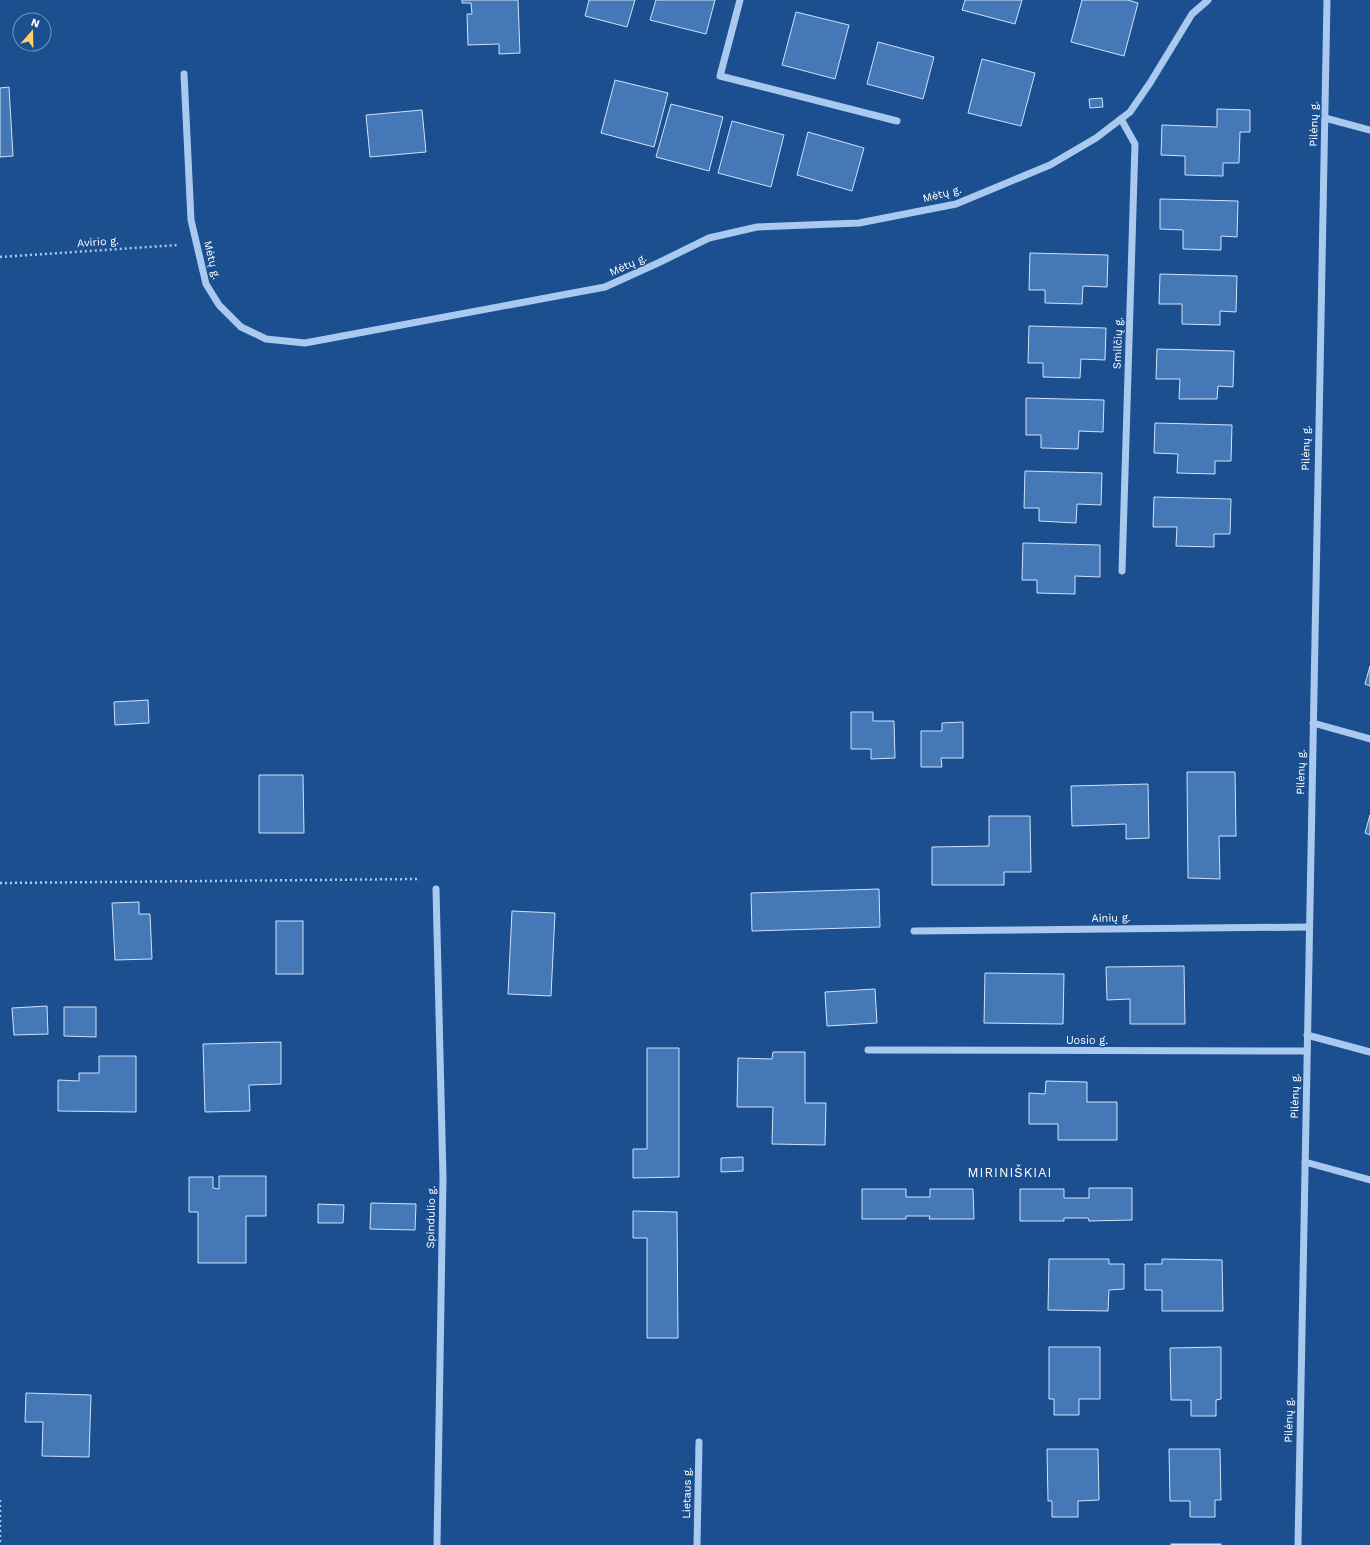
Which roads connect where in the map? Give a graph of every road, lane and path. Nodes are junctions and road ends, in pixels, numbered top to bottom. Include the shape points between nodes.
1 (740, 0) edge
2 (1208, 0) edge
3 (1327, 0) edge
4 (184, 74) dead end
5 (1325, 118) junction
6 (1121, 119) junction
7 (897, 121) dead end
8 (1370, 130) edge
9 (197, 243) junction
10 (0, 257) edge
11 (1122, 571) dead end
12 (1313, 723) junction
13 (1370, 739) edge
14 (0, 883) edge
15 (436, 889) joint
16 (1309, 927) junction
17 (914, 931) dead end
18 (1307, 1035) junction
19 (868, 1050) dead end
20 (1307, 1051) junction
21 (1370, 1052) edge
22 (1305, 1162) junction
23 (1370, 1180) edge
24 (699, 1442) dead end
25 (0, 1500) edge
26 (0, 1545) edge
27 (437, 1545) edge
28 (697, 1545) edge
29 (1298, 1545) edge

1 - 7 street via 720,76
2 - 6 street, Mėtų g. via 1192,14 1150,83 1130,112
3 - 5 street, Pilėnų g.
4 - 9 street, Mėtų g. via 191,220
5 - 8 street
5 - 12 street, Pilėnų g.
6 - 9 street, Mėtų g. via 1096,138 1050,165 956,204 859,223 758,227 709,238 605,287 305,343 266,339 241,327 219,305 206,284
6 - 11 street, Smilčių g. via 1135,144
9 - 10 path, Avirio g.
12 - 13 street
12 - 16 street, Pilėnų g.
14 - 15 path via 417,878
15 - 27 street, Spindulio g. via 443,1178
16 - 17 street, Ainių g.
16 - 18 street, Pilėnų g.
18 - 20 street, Pilėnų g.
18 - 21 street
19 - 20 street, Uosio g.
20 - 22 street, Pilėnų g.
22 - 23 street
22 - 29 street, Pilėnų g.
24 - 28 street, Lietaus g.
25 - 26 path

